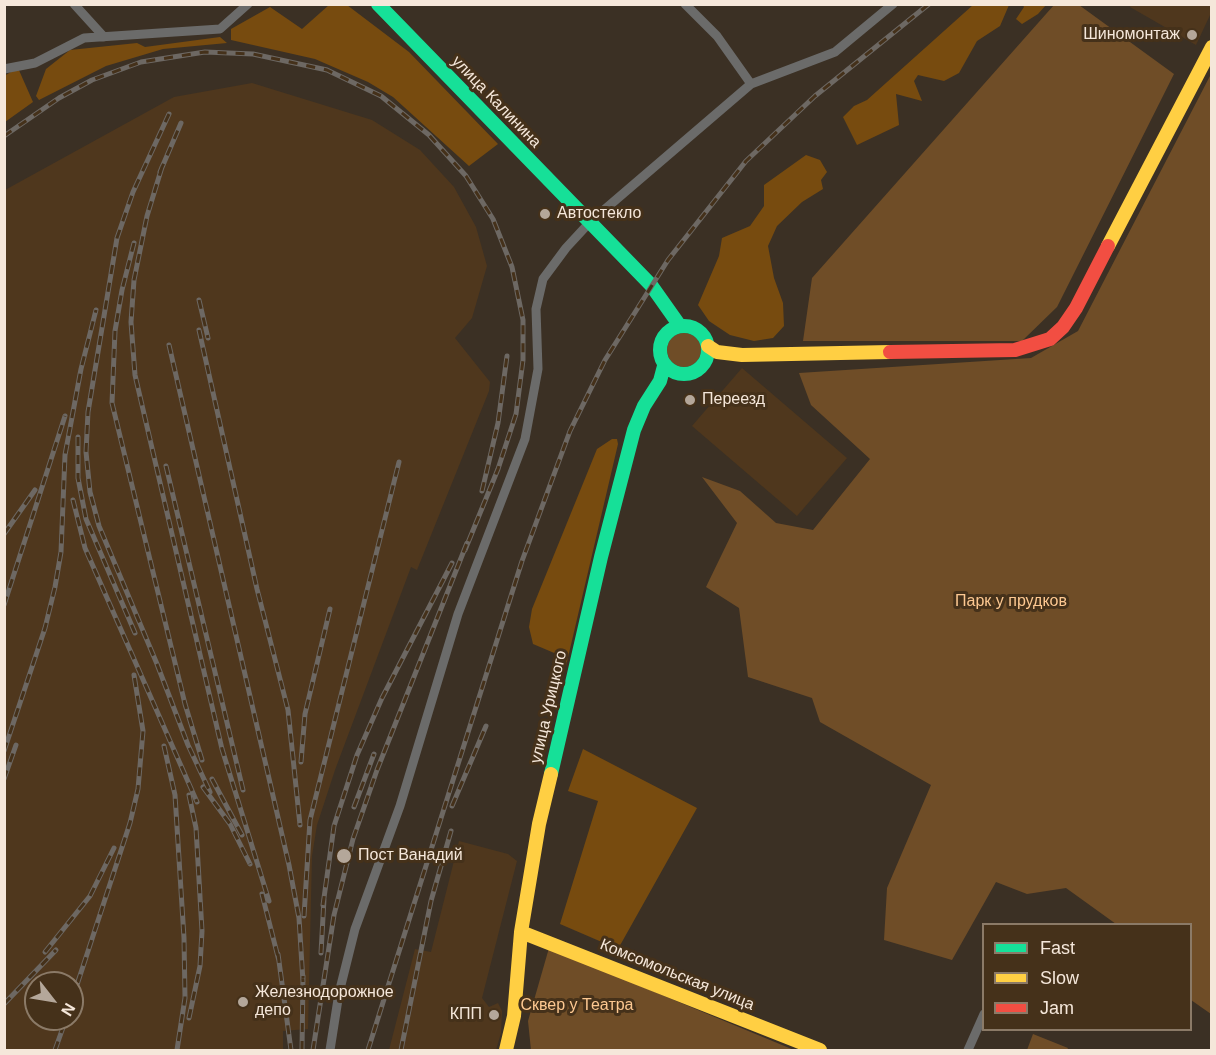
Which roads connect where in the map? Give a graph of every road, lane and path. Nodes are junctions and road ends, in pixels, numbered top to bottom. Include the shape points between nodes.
1 (74, 4) edge
2 (248, 4) edge
3 (378, 4) edge
4 (685, 4) edge
5 (893, 4) edge
6 (104, 37) junction
7 (1212, 47) edge
8 (4, 69) edge
9 (751, 84) junction
10 (590, 222) junction
11 (675, 324) junction
12 (711, 352) junction
13 (670, 369) junction
14 (521, 932) junction
15 (982, 1018) edge
16 (330, 1050) edge
17 (506, 1050) edge
18 (820, 1050) edge
19 (968, 1050) edge

1 - 6 street
2 - 6 street via 220,29
3 - 10 street, улица Калинина
4 - 9 street via 717,36
5 - 9 street via 835,52
6 - 8 street via 84,38 35,63
7 - 12 street via 1076,308 1050,339 1015,350 775,355
9 - 10 street
10 - 11 street, улица Калинина via 651,285
10 - 16 street via 557,259 540,288 536,309 538,369 525,439 458,614 400,807 355,929
11 - 12 street via 698,329
11 - 13 street via 661,342 660,358
12 - 13 street via 695,371
13 - 14 street, улица Урицкого via 644,406 634,430 609,524 532,854
14 - 17 street, улица Урицкого via 514,1016
14 - 18 street, Комсомольская улица
15 - 19 street

